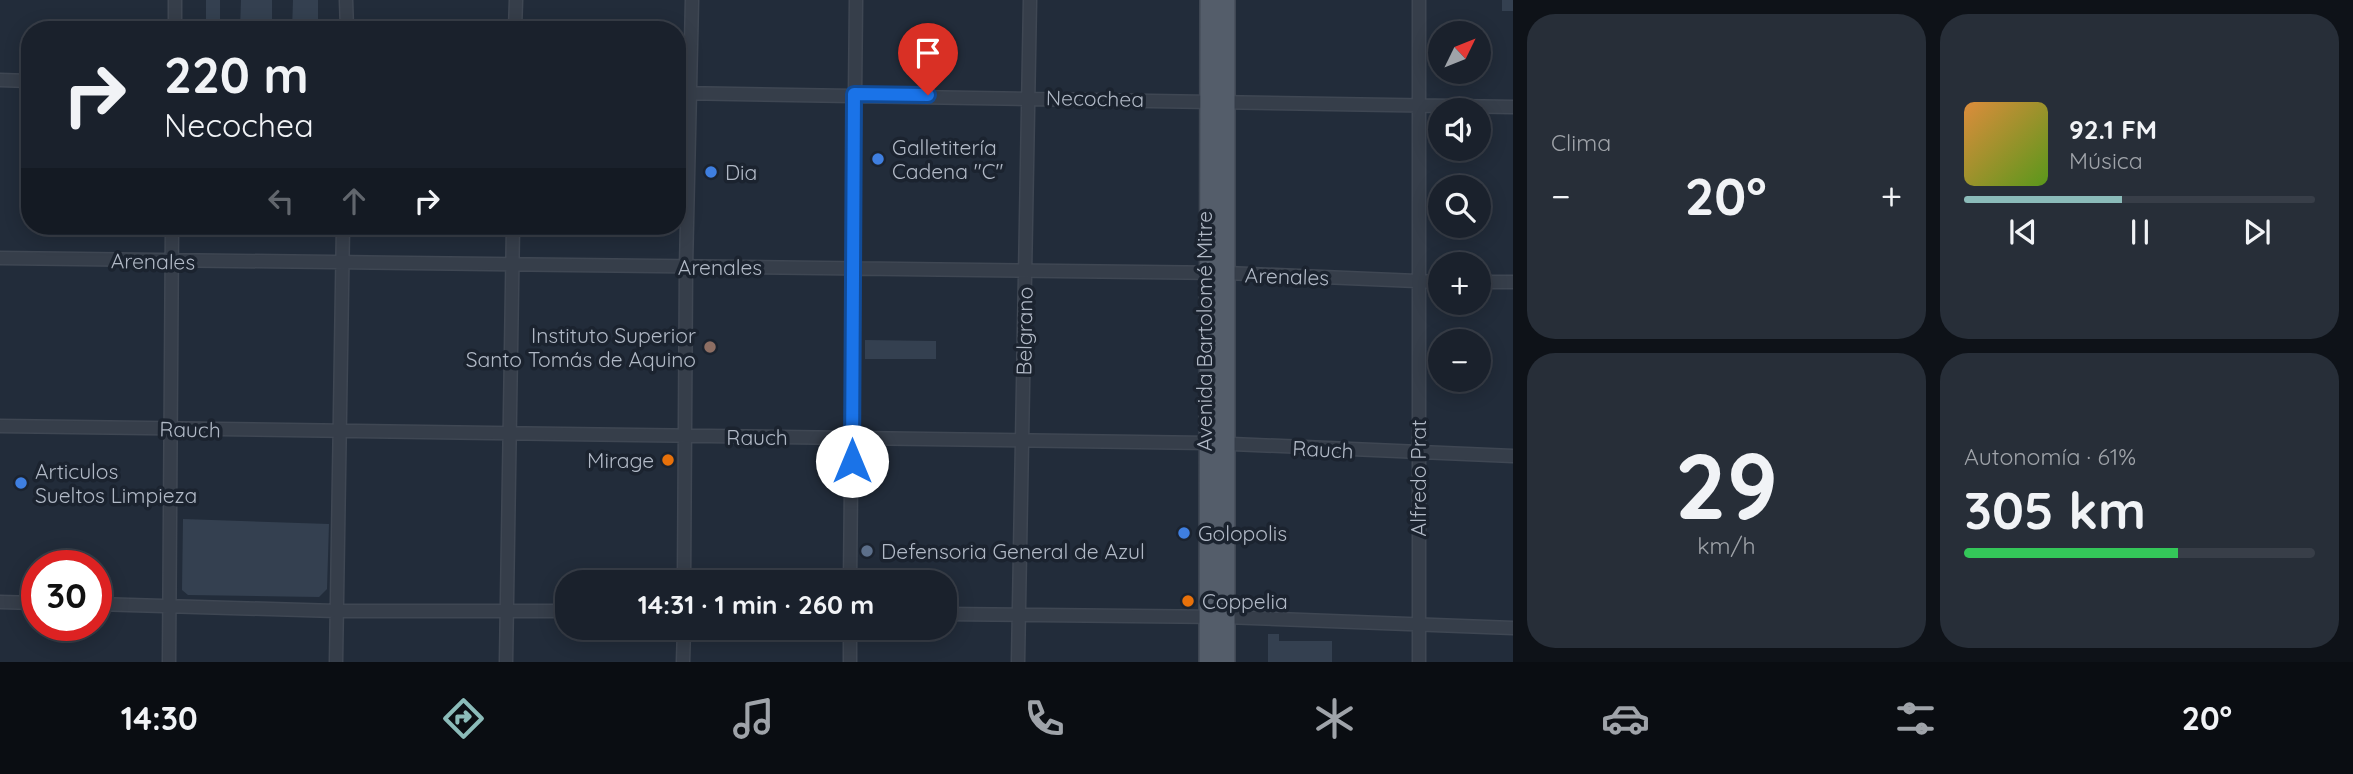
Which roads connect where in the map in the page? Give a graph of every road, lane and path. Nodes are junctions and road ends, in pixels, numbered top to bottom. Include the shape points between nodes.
1 (175, 0) edge
2 (346, 0) edge
3 (516, 0) edge
4 (692, 0) edge
5 (856, 0) edge
6 (1030, 0) edge
7 (1210, 0) edge
8 (1225, 0) edge
9 (1419, 0) edge
10 (176, 21) edge
11 (347, 21) edge
12 (515, 21) edge
13 (686, 70) edge
14 (0, 80) edge
15 (21, 81) edge
16 (686, 93) edge
17 (854, 94) junction
18 (1026, 97) junction
19 (1218, 100) junction
20 (1421, 103) junction
21 (1513, 107) edge
22 (171, 235) edge
23 (342, 235) edge
24 (513, 235) edge
25 (686, 235) edge
26 (0, 258) edge
27 (170, 261) junction
28 (341, 261) junction
29 (512, 264) junction
30 (686, 267) junction
31 (852, 267) junction
32 (1025, 270) junction
33 (1218, 273) junction
34 (1418, 281) junction
35 (1428, 281) edge
36 (1491, 282) edge
37 (1513, 282) edge
38 (0, 426) edge
39 (170, 429) junction
40 (339, 430) junction
41 (510, 433) junction
42 (685, 437) junction
43 (852, 437) junction
44 (1022, 440) junction
45 (1218, 443) junction
46 (1418, 454) junction
47 (1513, 456) edge
48 (684, 570) edge
49 (850, 570) edge
50 (0, 602) edge
51 (21, 603) edge
52 (112, 604) edge
53 (169, 606) junction
54 (336, 611) junction
55 (507, 611) junction
56 (555, 611) edge
57 (957, 614) edge
58 (1019, 615) junction
59 (1217, 617) junction
60 (1419, 625) junction
61 (1513, 628) edge
62 (684, 640) edge
63 (850, 640) edge
64 (169, 662) edge
65 (336, 662) edge
66 (506, 662) edge
67 (683, 662) edge
68 (850, 662) edge
69 (1018, 662) edge
70 (1209, 662) edge
71 (1225, 662) edge
72 (1419, 662) edge

1 - 10 street
2 - 11 street
3 - 12 street
4 - 13 street
5 - 17 street
6 - 18 street, Belgrano
7 - 19 main road, Avenida Bartolomé Mitre
8 - 19 main road, Avenida Bartolomé Mitre
9 - 20 street, Alfredo Prat
14 - 15 street
16 - 17 street, Necochea
17 - 18 street, Necochea
17 - 31 street
18 - 19 street, Necochea
18 - 32 street, Belgrano
19 - 20 street, Necochea
19 - 33 main road, Avenida Bartolomé Mitre
20 - 21 street, Necochea
20 - 34 street, Alfredo Prat
22 - 27 street
23 - 28 street
24 - 29 street
25 - 30 street
26 - 27 street, Arenales
27 - 28 street, Arenales
27 - 39 street
28 - 29 street, Arenales
28 - 40 street
29 - 30 street, Arenales
29 - 41 street
30 - 31 street, Arenales
30 - 42 street
31 - 32 street, Arenales
31 - 43 street
32 - 33 street, Arenales
32 - 44 street, Belgrano
33 - 34 street, Arenales
33 - 45 main road, Avenida Bartolomé Mitre
34 - 35 street, Arenales
34 - 46 street, Alfredo Prat
36 - 37 street
38 - 39 street, Rauch
39 - 40 street, Rauch
39 - 53 street
40 - 41 street, Rauch
40 - 54 street
41 - 42 street, Rauch
41 - 55 street
42 - 43 street, Rauch
42 - 48 street
43 - 44 street, Rauch
43 - 49 street
44 - 45 street, Rauch
44 - 58 street, Belgrano
45 - 46 street, Rauch
45 - 59 main road, Avenida Bartolomé Mitre
46 - 47 street, Rauch
46 - 60 street, Alfredo Prat
50 - 51 street
52 - 53 street
53 - 54 street
53 - 64 street
54 - 55 street
54 - 65 street
55 - 56 street
55 - 66 street
57 - 58 street
58 - 59 street
58 - 69 street, Belgrano
59 - 60 street
59 - 70 main road, Avenida Bartolomé Mitre
59 - 71 main road, Avenida Bartolomé Mitre
60 - 61 street
60 - 72 street, Alfredo Prat
62 - 67 street
63 - 68 street

